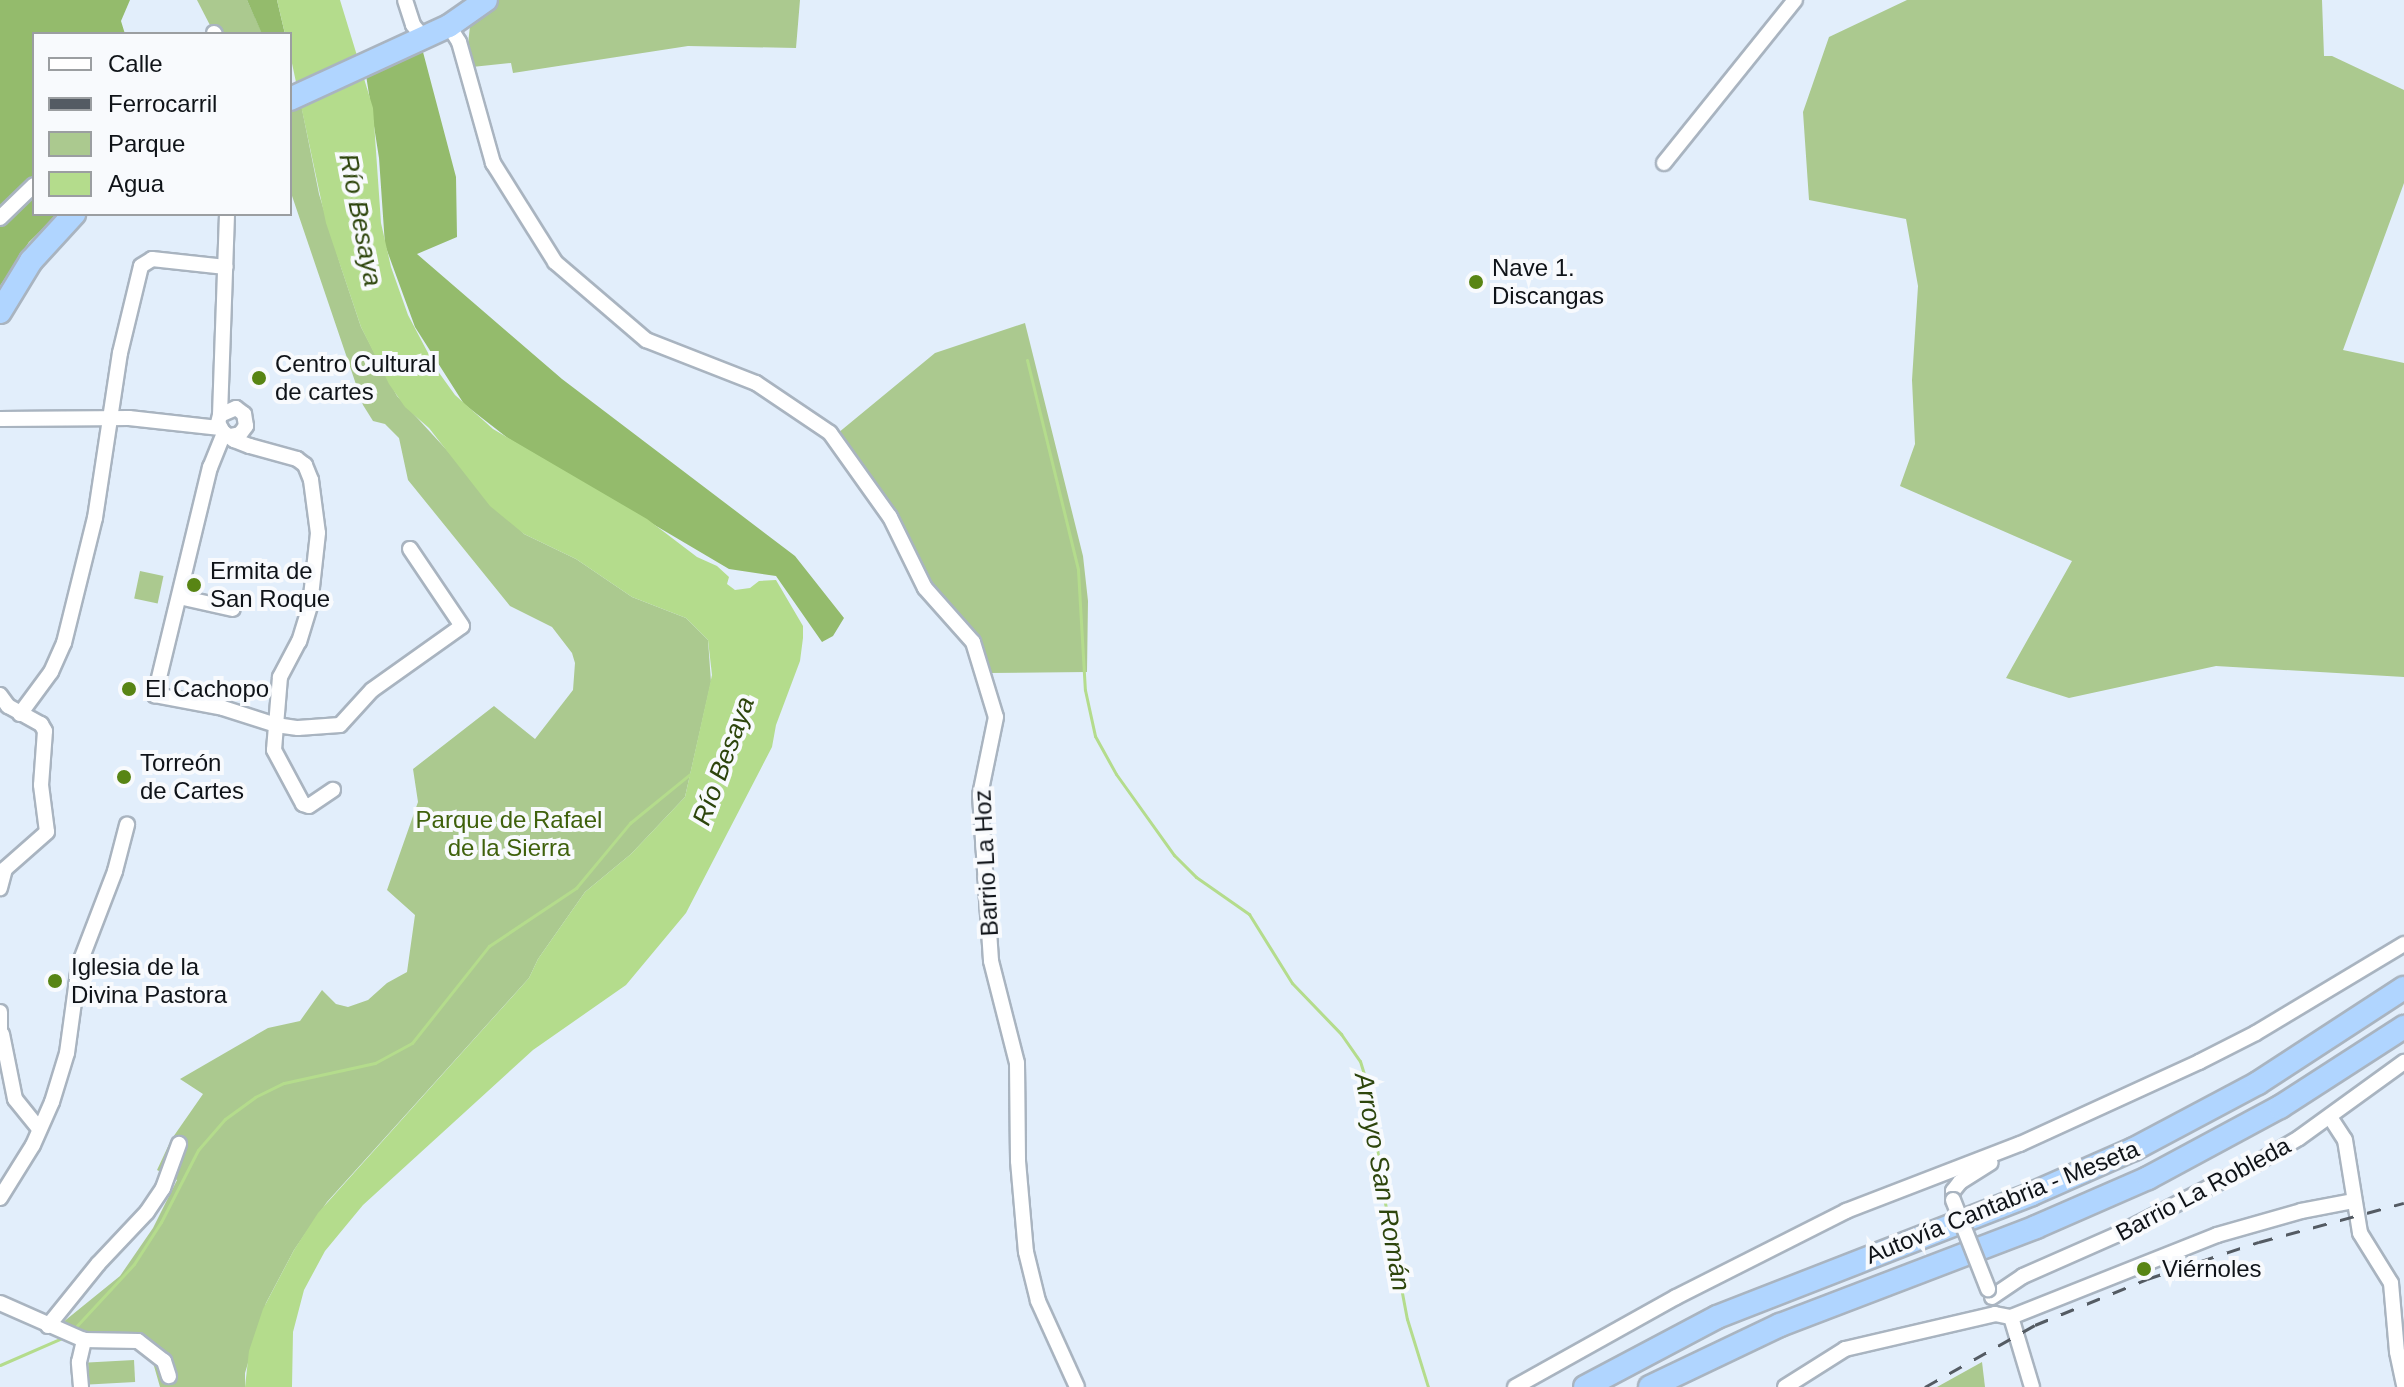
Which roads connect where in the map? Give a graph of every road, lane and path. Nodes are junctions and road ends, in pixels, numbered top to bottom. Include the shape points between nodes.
1 (405, 0) edge
2 (486, 0) edge
3 (1795, 0) edge
4 (449, 26) junction
5 (418, 41) junction
6 (292, 98) edge
7 (1664, 163) dead end
8 (32, 187) edge
9 (72, 216) edge
10 (227, 216) edge
11 (0, 218) edge
12 (226, 267) junction
13 (0, 312) edge
14 (111, 418) junction
15 (0, 419) edge
16 (228, 425) junction
17 (410, 549) dead end
18 (179, 597) junction
19 (233, 609) dead end
20 (0, 695) edge
21 (20, 714) junction
22 (276, 725) junction
23 (333, 790) dead end
24 (127, 825) dead end
25 (3, 867) edge
26 (0, 888) edge
27 (2404, 944) edge
28 (2404, 988) edge
29 (0, 1012) edge
30 (2404, 1027) edge
31 (1, 1034) edge
32 (2404, 1062) edge
33 (2330, 1117) junction
34 (39, 1129) junction
35 (179, 1144) dead end
36 (2020, 1144) junction
37 (1936, 1177) junction
38 (0, 1198) edge
39 (1953, 1200) junction
40 (2354, 1201) junction
41 (1990, 1293) junction
42 (0, 1303) edge
43 (1995, 1314) junction
44 (2011, 1317) junction
45 (55, 1328) junction
46 (81, 1339) junction
47 (169, 1376) dead end
48 (2404, 1385) edge
49 (81, 1387) edge
50 (1077, 1387) edge
51 (1515, 1387) edge
52 (1585, 1387) edge
53 (1650, 1387) edge
54 (1785, 1387) edge
55 (2032, 1387) edge

1 - 5 street
2 - 4 highway
3 - 7 street
4 - 5 highway
4 - 50 street, Barrio La Hoz via 462,51 493,163 558,265 646,340 746,378 830,433 890,517 925,588 973,642 996,727 980,795 995,984 1017,1063 1026,1252 1038,1301
5 - 6 highway
8 - 11 street
9 - 13 highway via 31,261
10 - 12 street
12 - 14 street via 158,259 142,264 120,353
12 - 16 street via 222,383
14 - 15 street
14 - 16 street
14 - 21 street via 95,518 62,652
16 - 18 street via 215,449
16 - 22 street via 250,446 304,463 316,509 310,606 280,677
17 - 22 street via 462,626 372,690 340,725
18 - 19 street
18 - 22 street via 155,695
20 - 21 street
21 - 25 street via 41,724 45,735 41,785 47,832
22 - 23 street via 274,750 303,804 309,806
24 - 34 street via 79,965 67,1053
25 - 26 street
27 - 36 street via 2256,1033
28 - 52 highway, Autovía Cantabria - Meseta via 2258,1083 2134,1149 1717,1317
29 - 31 street
30 - 53 highway, Autovía Cantabria - Meseta via 2280,1107 2148,1178 1780,1325
31 - 34 street via 15,1099
32 - 33 street, Barrio La Robleda
33 - 40 street via 2345,1140
33 - 41 street, Barrio La Robleda via 2188,1200
34 - 38 street
35 - 45 street via 163,1188 147,1212 98,1264
36 - 37 street
36 - 39 street via 1960,1182
37 - 39 street
37 - 51 street via 1810,1229
39 - 41 street, bridge
40 - 44 street, Barrio La Robleda via 2217,1235
40 - 48 street via 2363,1240 2391,1283
41 - 43 street
42 - 45 street
43 - 44 street
43 - 54 street via 1845,1349
44 - 55 street
45 - 46 street
46 - 47 street via 138,1341 164,1361
46 - 49 street

